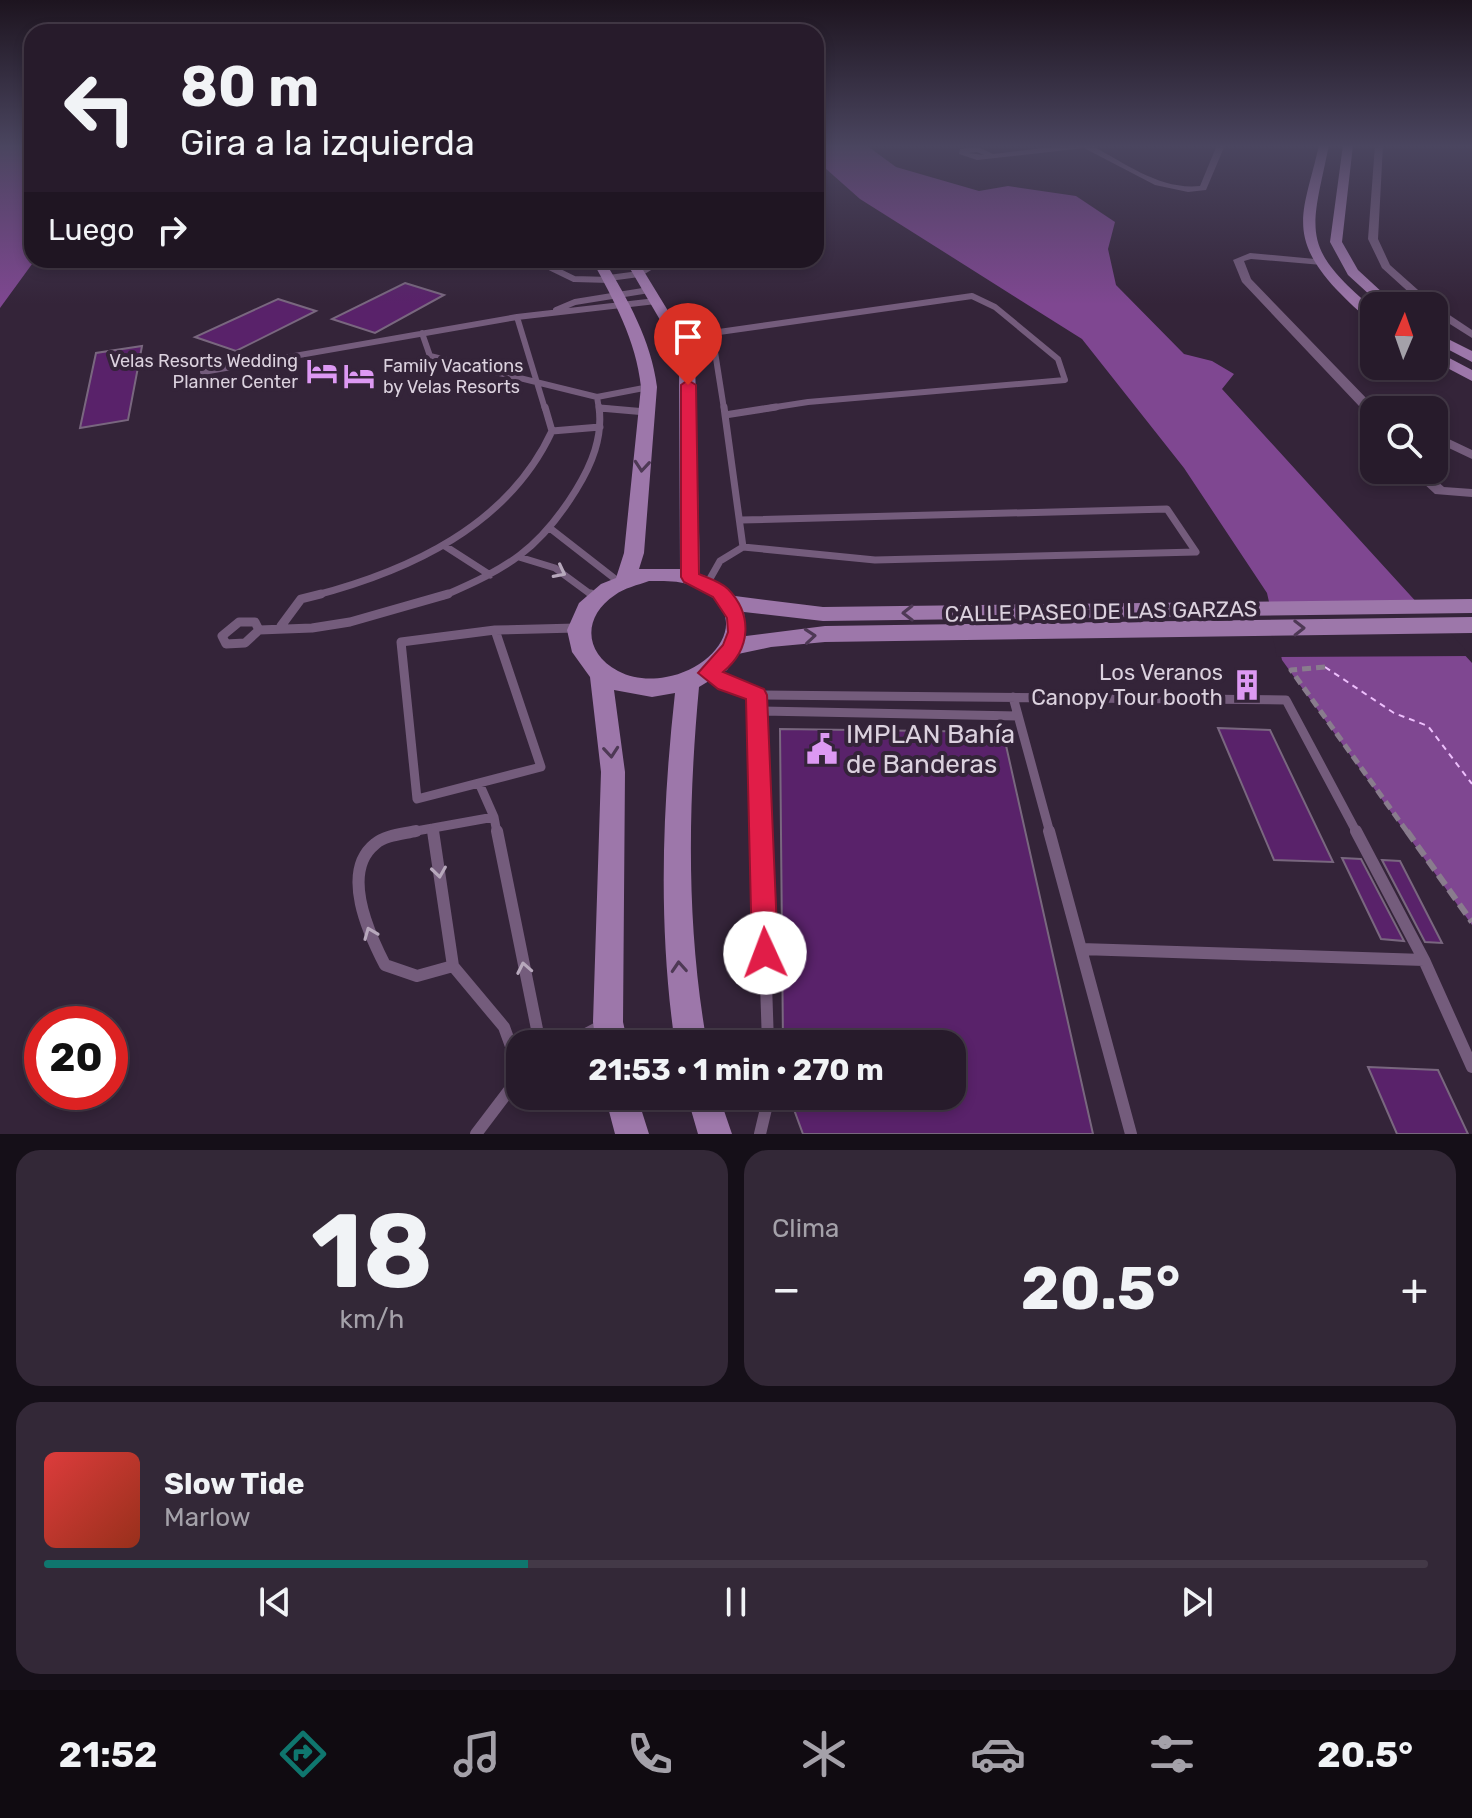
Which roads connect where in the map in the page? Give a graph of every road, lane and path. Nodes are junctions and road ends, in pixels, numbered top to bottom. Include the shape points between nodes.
1 (1314, 198) edge
2 (1341, 198) edge
3 (1376, 198) edge
4 (1312, 210) junction
5 (1339, 214) junction
6 (1322, 262) junction
7 (551, 268) edge
8 (603, 268) edge
9 (634, 268) edge
10 (636, 268) edge
11 (615, 290) junction
12 (1375, 292) edge
13 (1414, 292) edge
14 (652, 295) junction
15 (1360, 304) edge
16 (551, 312) junction
17 (517, 317) junction
18 (1448, 319) edge
19 (422, 333) junction
20 (1472, 335) edge
21 (1448, 344) edge
22 (1472, 357) edge
23 (1448, 363) edge
24 (203, 372) dead end
25 (1472, 376) edge
26 (537, 383) junction
27 (649, 387) junction
28 (597, 397) junction
29 (1360, 400) edge
30 (600, 408) junction
31 (647, 412) junction
32 (723, 415) junction
33 (600, 427) junction
34 (552, 431) junction
35 (1448, 443) edge
36 (1472, 455) edge
37 (1432, 484) edge
38 (1472, 493) edge
39 (741, 520) junction
40 (551, 529) junction
41 (445, 546) junction
42 (743, 547) junction
43 (519, 557) junction
44 (490, 575) junction
45 (698, 580) junction
46 (622, 581) junction
47 (595, 597) junction
48 (730, 603) junction
49 (1465, 606) edge
50 (1215, 620) junction
51 (1472, 625) edge
52 (281, 626) junction
53 (577, 628) junction
54 (495, 629) junction
55 (259, 630) dead end
56 (733, 647) junction
57 (1325, 667) dead end
58 (601, 674) junction
59 (698, 677) junction
60 (757, 695) junction
61 (1013, 697) junction
62 (757, 711) junction
63 (1018, 716) junction
64 (479, 783) junction
65 (494, 817) junction
66 (433, 828) junction
67 (1472, 922) edge
68 (1081, 949) junction
69 (1424, 960) junction
70 (453, 966) junction
71 (537, 1030) edge
72 (610, 1030) edge
73 (688, 1030) edge
74 (768, 1030) edge
75 (506, 1033) edge
76 (1472, 1067) edge
77 (506, 1092) edge
78 (625, 1110) edge
79 (707, 1110) edge
80 (766, 1110) edge
81 (476, 1134) edge
82 (632, 1134) edge
83 (715, 1134) edge
84 (760, 1134) edge
85 (1131, 1134) edge

1 - 4 street
2 - 5 street
3 - 13 street via 1373,239 1386,266
4 - 5 street
4 - 6 street via 1308,235
5 - 12 street via 1336,242 1353,272
6 - 15 street
6 - 29 street via 1250,256 1238,260 1246,280
7 - 11 lane
8 - 11 street
9 - 11 lane
10 - 14 street
11 - 14 lane
11 - 14 lane
11 - 16 lane
11 - 16 lane
11 - 27 street via 641,341
14 - 45 street via 687,360
16 - 17 lane
17 - 19 lane
17 - 26 lane
18 - 20 street
19 - 24 lane
19 - 26 lane via 430,356
21 - 22 street
23 - 25 street
26 - 28 lane
26 - 34 lane
27 - 28 lane
27 - 31 street
28 - 30 lane
30 - 31 lane
30 - 33 lane
31 -> 46 street via 634,553
32 - 32 lane via 712,333 972,296 995,307 1058,359 1065,380 808,402
32 - 39 lane
33 - 34 lane
33 - 40 lane via 591,466
34 - 41 lane via 515,490
35 - 36 street
37 - 38 street via 1440,491
39 - 42 lane
39 - 42 lane via 1167,509 1196,552 875,560
40 - 43 lane
40 - 46 lane
41 - 44 lane
41 - 52 lane via 375,578 301,599
42 - 45 lane via 723,556
43 - 44 lane
43 -> 47 lane via 555,568
44 - 52 lane via 398,612 316,628
45 - 46 street via 669,574
45 - 48 street
46 - 47 street
47 - 53 street
50 -> 48 street, CALLE PASEO DE LAS GARZAS via 823,614
48 - 56 street via 736,617
49 - 50 street, CALLE PASEO DE LAS GARZAS
50 -> 51 street, CALLE PASEO DE LAS GARZAS
56 -> 50 street, CALLE PASEO DE LAS GARZAS via 825,634
52 - 55 lane
53 - 54 lane
53 - 58 street via 586,661
54 - 64 lane via 541,767
54 - 64 lane via 401,642 417,799
56 - 59 street via 723,661
57 - 67 path via 1291,670
58 - 59 street via 621,684 655,688
58 -> 72 street via 613,772
59 - 60 lane
73 -> 59 street via 674,908 674,814
60 - 61 lane
60 - 62 lane
61 - 63 lane
61 - 69 lane via 1286,700
62 - 63 lane
62 - 74 lane
63 - 68 lane
64 - 65 lane
65 - 66 lane
71 -> 65 lane
66 -> 70 lane
70 -> 66 lane via 417,976 385,965 368,934 359,899 364,855 376,842
68 - 69 lane
68 - 85 lane
69 - 76 lane
70 - 75 lane
77 - 81 lane
78 - 82 street
79 - 83 street
80 - 84 lane

